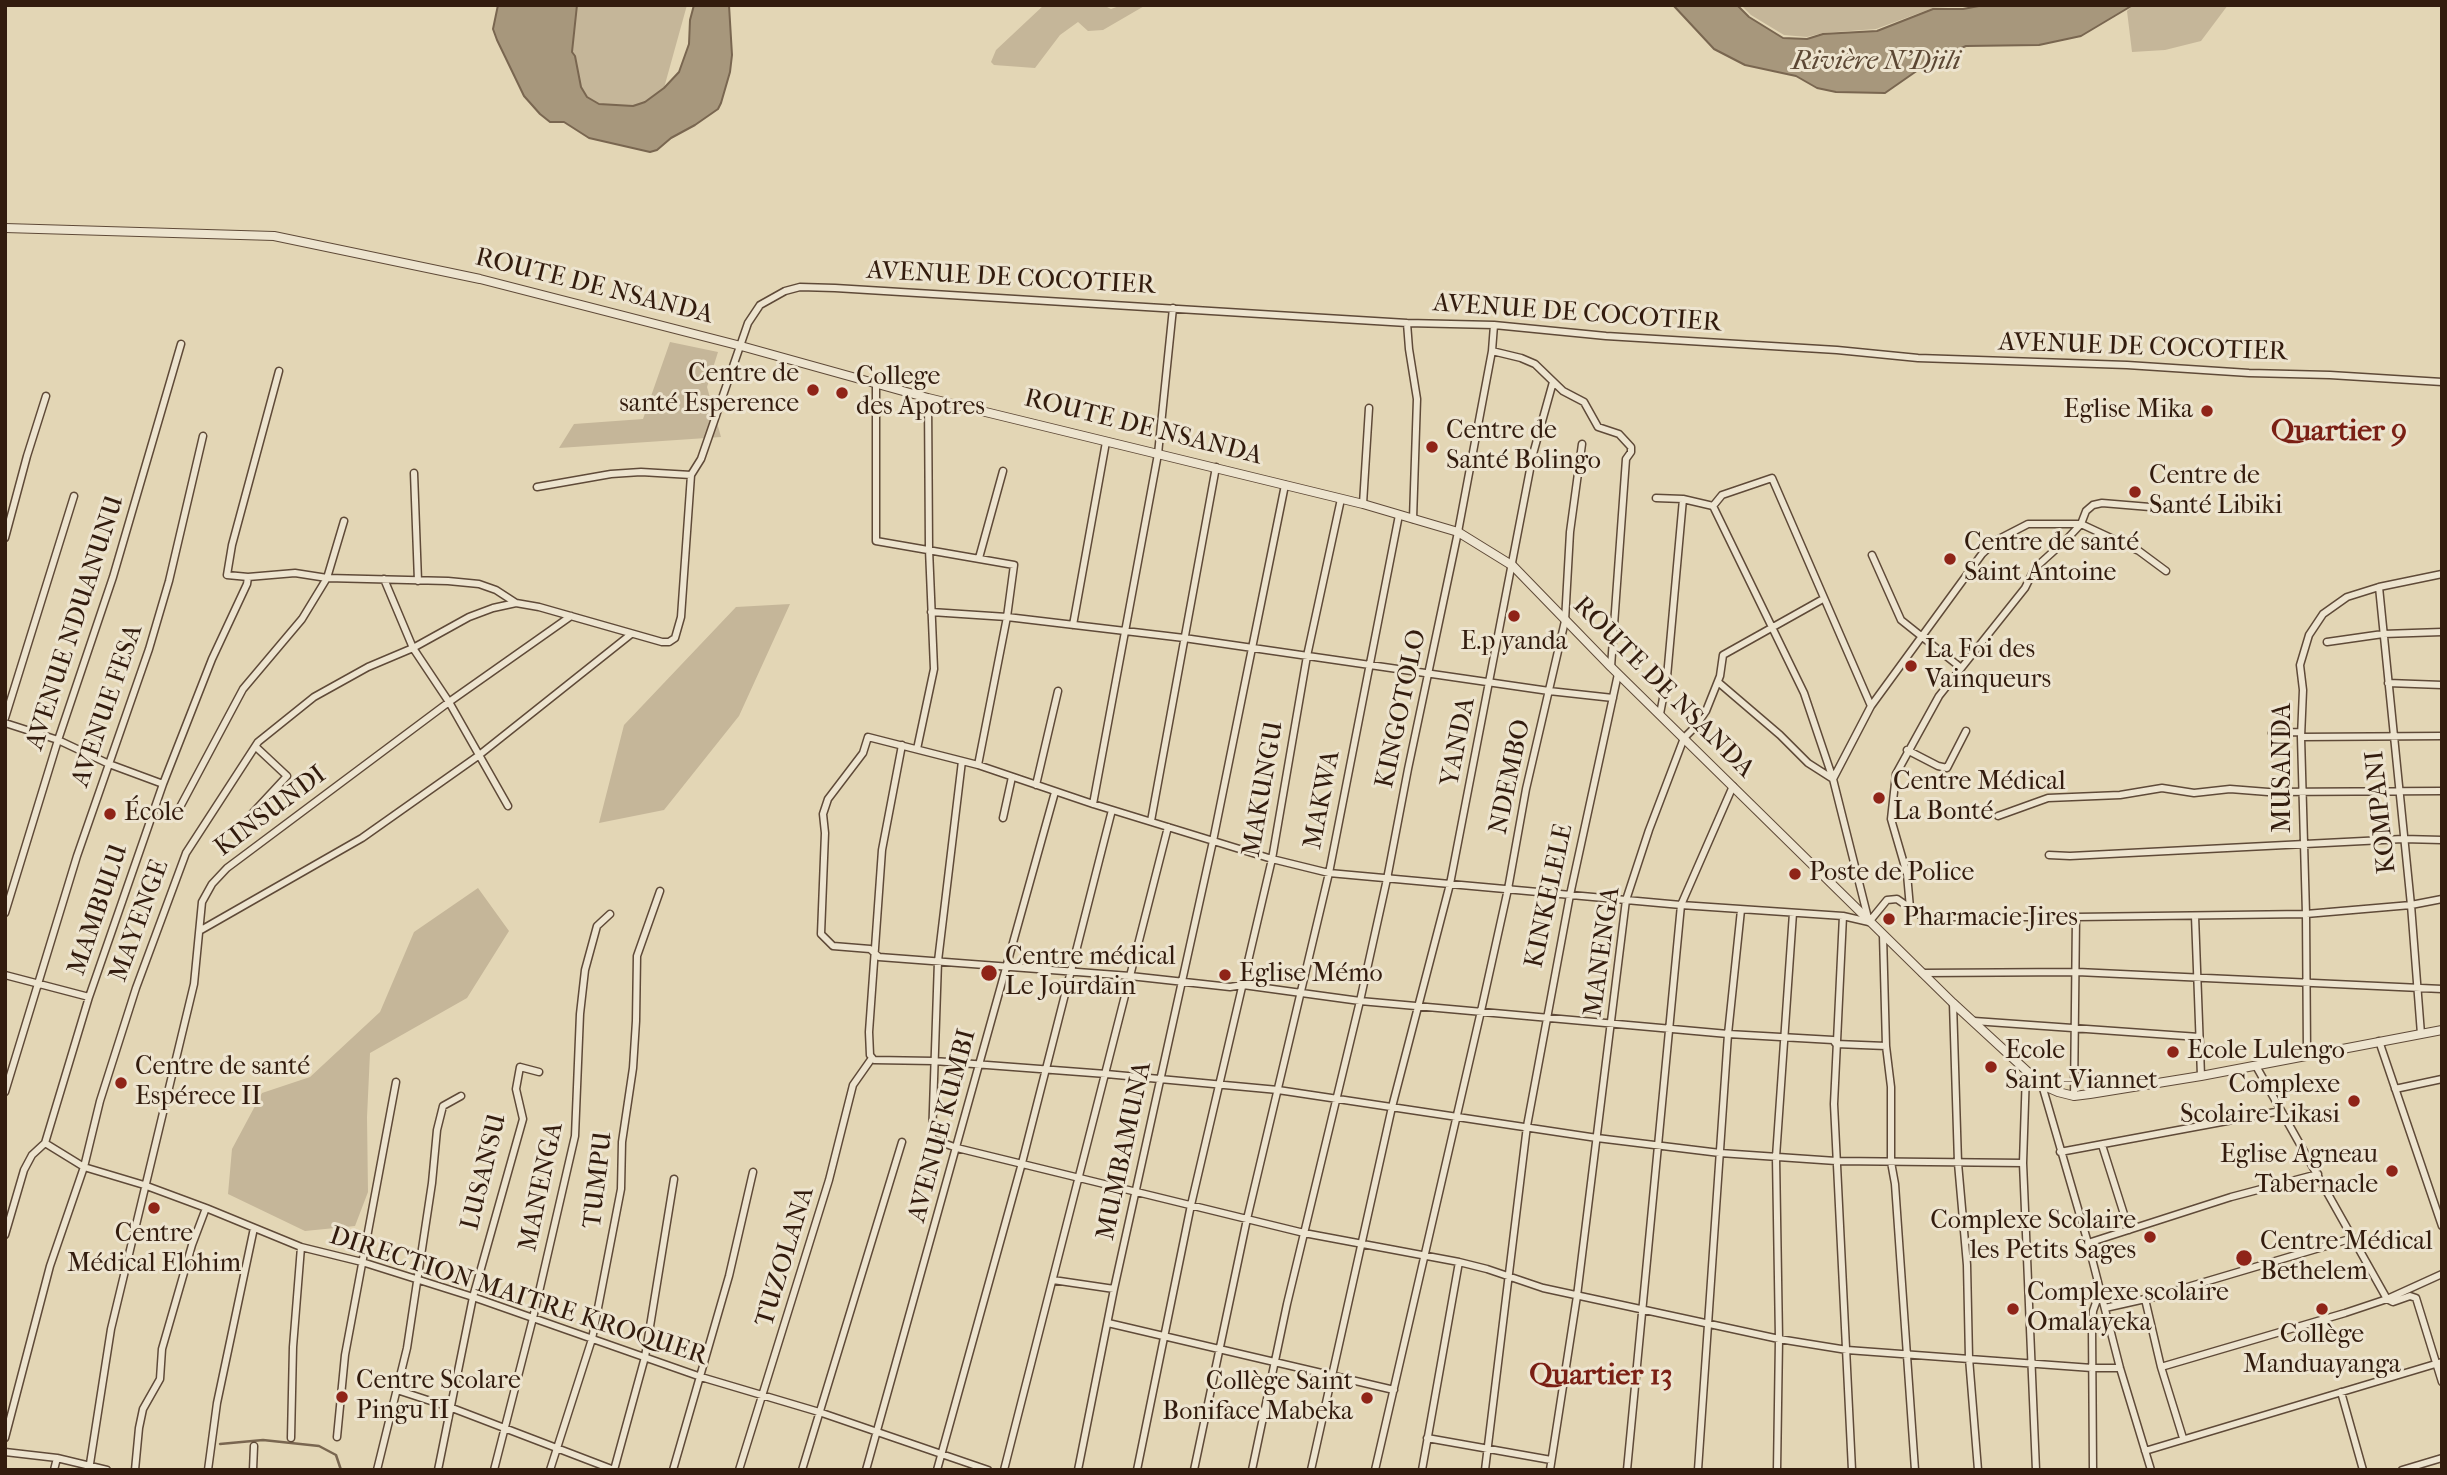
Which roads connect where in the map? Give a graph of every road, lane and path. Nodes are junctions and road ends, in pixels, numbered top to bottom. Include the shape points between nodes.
1 (5, 228) edge
2 (1173, 308) junction
3 (1407, 323) junction
4 (1494, 325) junction
5 (181, 344) dead end
6 (741, 346) junction
7 (1492, 351) junction
8 (279, 371) dead end
9 (1553, 382) junction
10 (2442, 382) edge
11 (876, 383) junction
12 (46, 396) dead end
13 (928, 398) junction
14 (1369, 408) dead end
15 (203, 436) dead end
16 (1106, 442) junction
17 (1581, 444) dead end
18 (1158, 454) junction
19 (1216, 467) junction
20 (1003, 471) dead end
21 (414, 473) dead end
22 (691, 475) junction
23 (1285, 485) junction
24 (537, 487) dead end
25 (74, 496) dead end
26 (1656, 498) dead end
27 (1341, 499) junction
28 (1683, 499) junction
29 (1363, 504) junction
30 (1713, 506) junction
31 (2186, 510) dead end
32 (1399, 515) junction
33 (1413, 519) junction
34 (344, 522) dead end
35 (2081, 524) junction
36 (1458, 533) junction
37 (5, 538) edge
38 (929, 549) junction
39 (1872, 555) dead end
40 (979, 558) junction
41 (1513, 566) junction
42 (2166, 571) dead end
43 (2442, 574) edge
44 (248, 576) junction
45 (327, 578) junction
46 (384, 579) junction
47 (418, 581) junction
48 (2379, 587) junction
49 (1823, 598) junction
50 (516, 603) junction
51 (931, 612) junction
52 (571, 615) junction
53 (1007, 617) junction
54 (1565, 621) junction
55 (1073, 625) junction
56 (1771, 628) junction
57 (1124, 631) junction
58 (2442, 632) edge
59 (2383, 634) junction
60 (630, 635) junction
61 (1922, 635) junction
62 (1184, 638) junction
63 (2327, 642) dead end
64 (413, 648) junction
65 (1252, 649) junction
66 (1307, 656) junction
67 (1368, 663) junction
68 (1611, 667) junction
69 (1960, 667) junction
70 (1429, 673) junction
71 (1618, 674) junction
72 (1490, 682) junction
73 (1718, 682) junction
74 (2388, 683) junction
75 (2442, 685) edge
76 (1058, 691) dead end
77 (1549, 691) junction
78 (1613, 698) junction
79 (449, 702) junction
80 (1871, 706) junction
81 (1660, 714) junction
82 (5, 720) edge
83 (1966, 731) dead end
84 (2272, 733) dead end
85 (2301, 735) junction
86 (2393, 736) junction
87 (2442, 736) edge
88 (1684, 737) junction
89 (58, 740) junction
90 (902, 745) junction
91 (256, 747) junction
92 (917, 749) junction
93 (1908, 750) junction
94 (478, 756) junction
95 (962, 761) junction
96 (109, 764) junction
97 (978, 765) junction
98 (1012, 777) junction
99 (1833, 779) junction
100 (163, 783) junction
101 (1036, 785) junction
102 (1733, 786) junction
103 (2398, 789) junction
104 (2302, 791) junction
105 (2442, 791) edge
106 (1055, 792) junction
107 (1093, 804) junction
108 (508, 806) dead end
109 (179, 808) dead end
110 (1112, 810) junction
111 (1998, 816) dead end
112 (248, 818) dead end
113 (1003, 818) dead end
114 (1151, 821) junction
115 (1168, 827) junction
116 (2403, 839) junction
117 (2442, 840) edge
118 (1213, 841) junction
119 (2302, 844) junction
120 (2049, 855) dead end
121 (1272, 859) junction
122 (1329, 873) junction
123 (1387, 879) junction
124 (1450, 884) junction
125 (1508, 889) junction
126 (660, 891) dead end
127 (1570, 895) junction
128 (2442, 899) edge
129 (1626, 900) junction
130 (1681, 905) junction
131 (2411, 905) junction
132 (1910, 908) junction
133 (1741, 910) junction
134 (5, 913) edge
135 (610, 914) dead end
136 (1793, 914) junction
137 (2306, 914) junction
138 (1843, 916) junction
139 (2195, 916) junction
140 (2076, 918) junction
141 (1869, 922) junction
142 (201, 930) junction
143 (1883, 935) junction
144 (875, 954) junction
145 (938, 961) junction
146 (1006, 966) junction
147 (1071, 971) junction
148 (1922, 972) junction
149 (2077, 972) junction
150 (5, 975) edge
151 (1130, 976) junction
152 (2197, 978) junction
153 (2305, 981) junction
154 (1181, 982) junction
155 (39, 985) junction
156 (1242, 985) junction
157 (2416, 987) junction
158 (2442, 989) edge
159 (1302, 992) junction
160 (89, 998) junction
161 (1360, 1001) junction
162 (1953, 1003) junction
163 (1420, 1006) junction
164 (1481, 1011) junction
165 (1545, 1018) junction
166 (1974, 1021) junction
167 (1612, 1024) junction
168 (2075, 1027) junction
169 (1668, 1028) junction
170 (2442, 1030) edge
171 (1728, 1034) junction
172 (2421, 1034) junction
173 (1785, 1037) junction
174 (2199, 1037) junction
175 (2379, 1041) junction
176 (1836, 1044) junction
177 (1886, 1046) junction
178 (2307, 1054) junction
179 (872, 1058) junction
180 (934, 1061) junction
181 (979, 1065) junction
182 (2256, 1066) junction
183 (1045, 1070) junction
184 (539, 1072) dead end
185 (2026, 1072) junction
186 (1106, 1074) junction
187 (2201, 1076) junction
188 (1160, 1079) junction
189 (2442, 1079) edge
190 (396, 1082) dead end
191 (1221, 1084) junction
192 (2042, 1085) junction
193 (2395, 1089) junction
194 (1278, 1090) junction
195 (5, 1092) edge
196 (461, 1096) dead end
197 (2074, 1096) junction
198 (1336, 1099) junction
199 (1392, 1107) junction
200 (2281, 1111) junction
201 (1457, 1116) junction
202 (1527, 1126) junction
203 (1597, 1138) junction
204 (902, 1142) dead end
205 (45, 1143) junction
206 (2102, 1144) junction
207 (1657, 1147) junction
208 (957, 1148) junction
209 (2060, 1152) junction
210 (1720, 1153) junction
211 (1776, 1157) junction
212 (1836, 1161) junction
213 (1891, 1162) junction
214 (1022, 1163) junction
215 (1958, 1163) junction
216 (2023, 1163) junction
217 (84, 1167) junction
218 (753, 1172) dead end
219 (2318, 1174) junction
220 (1079, 1178) junction
221 (674, 1179) dead end
222 (144, 1185) junction
223 (1135, 1192) junction
224 (1191, 1205) junction
225 (206, 1208) junction
226 (1247, 1219) junction
227 (2442, 1226) edge
228 (254, 1228) junction
229 (2129, 1230) junction
230 (1304, 1233) junction
231 (5, 1235) edge
232 (2353, 1238) junction
233 (2088, 1243) junction
234 (1361, 1245) junction
235 (301, 1248) junction
236 (1426, 1255) junction
237 (362, 1262) junction
238 (1459, 1262) junction
239 (2442, 1274) edge
240 (1509, 1277) junction
241 (418, 1280) junction
242 (1053, 1280) junction
243 (1114, 1289) junction
244 (2100, 1290) junction
245 (1577, 1296) junction
246 (473, 1297) junction
247 (2144, 1299) junction
248 (2387, 1299) junction
249 (2105, 1308) junction
250 (1644, 1310) junction
251 (533, 1318) junction
252 (1108, 1323) junction
253 (1707, 1324) junction
254 (1164, 1337) junction
255 (592, 1339) junction
256 (1779, 1339) junction
257 (1218, 1349) junction
258 (1847, 1350) junction
259 (1906, 1353) junction
260 (645, 1357) junction
261 (1969, 1359) junction
262 (1274, 1363) junction
263 (2439, 1363) edge
264 (2032, 1364) junction
265 (2161, 1367) junction
266 (2092, 1368) junction
267 (2120, 1368) junction
268 (1331, 1376) junction
269 (701, 1377) junction
270 (2442, 1382) edge
271 (397, 1390) junction
272 (1394, 1390) junction
273 (2341, 1392) junction
274 (763, 1394) junction
275 (452, 1408) junction
276 (819, 1412) junction
277 (505, 1428) junction
278 (877, 1433) junction
279 (337, 1437) dead end
280 (5, 1438) edge
281 (290, 1438) dead end
282 (1427, 1438) junction
283 (2183, 1438) junction
284 (254, 1446) dead end
285 (557, 1448) junction
286 (1488, 1450) junction
287 (2145, 1451) junction
288 (5, 1452) edge
289 (941, 1454) junction
290 (57, 1458) junction
291 (2442, 1458) edge
292 (1551, 1460) junction
293 (89, 1469) edge
294 (54, 1470) edge
295 (107, 1470) edge
296 (135, 1470) edge
297 (208, 1470) edge
298 (253, 1470) edge
299 (377, 1470) edge
300 (438, 1470) edge
301 (494, 1470) edge
302 (551, 1470) edge
303 (614, 1470) edge
304 (673, 1470) edge
305 (739, 1470) edge
306 (802, 1470) edge
307 (866, 1470) edge
308 (937, 1470) edge
309 (988, 1470) edge
310 (1004, 1470) edge
311 (1078, 1470) edge
312 (1137, 1470) edge
313 (1194, 1470) edge
314 (1252, 1470) edge
315 (1311, 1470) edge
316 (1376, 1470) edge
317 (1422, 1470) edge
318 (1485, 1470) edge
319 (1550, 1470) edge
320 (1628, 1470) edge
321 (1698, 1470) edge
322 (1777, 1470) edge
323 (1852, 1470) edge
324 (1915, 1470) edge
325 (1978, 1470) edge
326 (2036, 1470) edge
327 (2093, 1470) edge
328 (2151, 1470) edge
329 (2363, 1470) edge
330 (2402, 1470) edge

1 - 6 street, ROUTE DE NSANDA via 274,236 480,279
2 - 3 street, AVENUE DE COCOTIER
2 - 6 street, AVENUE DE COCOTIER via 800,287 760,305
2 - 18 street
3 - 4 street, AVENUE DE COCOTIER
3 - 33 street via 1417,399
4 - 7 street, KINGOTOLO
4 - 10 street, AVENUE DE COCOTIER via 1918,358
5 - 89 street, AVENUE NDUANUNU via 113,577
6 - 11 street, ROUTE DE NSANDA
6 - 22 street, AVENUE DE COCOTIER via 701,459
7 - 9 street via 1527,360
7 - 36 street, KINGOTOLO
8 - 44 street via 227,575
9 - 41 street, YANDA via 1533,454
9 - 68 street via 1584,402 1598,427 1619,434 1632,450 1626,459
11 - 13 street, ROUTE DE NSANDA
11 - 38 street via 876,541
12 - 37 street
13 - 16 street, ROUTE DE NSANDA
13 - 38 street
14 - 29 street
15 - 96 street, AVENUE FESA via 169,580
16 - 18 street, ROUTE DE NSANDA
16 - 55 street
17 - 54 street, NDEMBO
18 - 19 street, ROUTE DE NSANDA
18 - 57 street
19 - 23 street, ROUTE DE NSANDA
19 - 62 street
20 - 40 street
21 - 47 street
22 - 24 street via 611,474
22 - 60 street, MAYENGE via 681,617 675,638 662,642
23 - 27 street, ROUTE DE NSANDA
23 - 65 street, MUMBAMUNA
25 - 82 street
26 - 28 street
27 - 29 street, ROUTE DE NSANDA
27 - 66 street, MAKUNGU
28 - 30 street
28 - 81 street
29 - 32 street, ROUTE DE NSANDA
30 - 49 street via 1722,495 1772,478
30 - 56 street
31 - 35 street via 2102,503 2087,511
32 - 33 street, ROUTE DE NSANDA
32 - 67 street, MAKWA
33 - 36 street, ROUTE DE NSANDA
34 - 45 street
35 - 42 street via 2140,551
35 - 61 street via 2028,524 1997,540
35 - 69 street via 2035,568 2025,588
36 - 41 street, ROUTE DE NSANDA
36 - 70 street, KINGOTOLO
38 - 40 street
38 - 51 street
39 - 61 street via 1901,620
40 - 53 street via 1014,565
41 - 54 street, ROUTE DE NSANDA
41 - 72 street, YANDA
43 - 48 street, MUSANDA
44 - 45 street via 295,573
44 - 100 street, MAMBULU
45 - 46 street
45 - 109 street via 302,619 243,689
46 - 47 street
46 - 64 street
47 - 50 street via 479,584
48 - 59 street, KOMPANI
48 - 85 street, MUSANDA via 2347,597 2323,614 2309,635 2300,665
49 - 56 street
49 - 80 street
50 - 52 street, MAYENGE
50 - 64 street, MAYENGE via 469,617
51 - 53 street
51 - 92 street via 934,669
52 - 60 street, MAYENGE
52 - 79 street, KINSUNDI
53 - 55 street
53 - 97 street
54 - 68 street, ROUTE DE NSANDA
54 - 77 street, NDEMBO
55 - 57 street
56 - 73 street, MANENGA via 1723,655
56 - 99 street via 1798,677
57 - 62 street
57 - 107 street
58 - 59 street
59 - 63 street
59 - 74 street, KOMPANI
60 - 94 street
61 - 69 street
61 - 80 street
62 - 65 street
62 - 114 street
64 - 79 street
64 - 91 street, MAYENGE via 314,697
65 - 66 street
65 - 118 street, MUMBAMUNA
66 - 67 street
66 - 121 street, MAKUNGU
67 - 70 street
67 - 122 street, MAKWA
68 - 71 street, ROUTE DE NSANDA
69 - 93 street
70 - 72 street
70 - 123 street, KINGOTOLO
71 - 78 street, KINKELELE
71 - 81 street, ROUTE DE NSANDA
72 - 77 street
72 - 124 street, YANDA
73 - 88 street, MANENGA via 1706,711
73 - 99 street via 1808,763
74 - 75 street
74 - 86 street, KOMPANI
76 - 101 street
77 - 78 street
77 - 125 street, NDEMBO
78 - 127 street, KINKELELE
79 - 94 street
79 - 142 street, KINSUNDI via 227,867 202,902
80 - 99 street
81 - 88 street, ROUTE DE NSANDA
82 - 89 street
83 - 93 street via 1947,768
84 - 85 street
85 - 86 street
85 - 104 street, MUSANDA
86 - 87 street
86 - 103 street, KOMPANI
88 - 102 street, ROUTE DE NSANDA
88 - 129 street, MANENGA
89 - 96 street
89 - 134 street, AVENUE NDUANUNU
90 - 92 street
90 - 144 street via 882,850
90 - 144 street via 869,737 823,814 821,934 833,946 870,949
91 - 112 street via 287,776
91 - 217 street, MAYENGE via 182,862 132,1001
92 - 95 street
93 - 132 street via 1894,785 1891,819 1907,874
94 - 108 street
94 - 142 street via 362,838
95 - 97 street
95 - 145 street
96 - 100 street
96 - 155 street, AVENUE FESA via 76,856
97 - 98 street
98 - 101 street
98 - 113 street
99 - 141 street
100 - 160 street, MAMBULU
101 - 106 street
102 - 130 street
102 - 141 street, ROUTE DE NSANDA
103 - 104 street
103 - 105 street
103 - 116 street, KOMPANI
104 - 111 street via 2194,793 2162,788 2048,798
104 - 119 street, MUSANDA
106 - 107 street
106 - 146 street, AVENUE KUMBI
107 - 110 street
110 - 114 street
110 - 147 street
114 - 115 street
115 - 118 street
115 - 151 street
116 - 117 street
116 - 119 street
116 - 131 street, KOMPANI
118 - 121 street
118 - 154 street, MUMBAMUNA
119 - 120 street
119 - 137 street, MUSANDA
121 - 122 street
121 - 156 street, MAKUNGU
122 - 123 street
122 - 159 street, MAKWA
123 - 124 street
123 - 161 street, KINGOTOLO
124 - 125 street
124 - 163 street, YANDA
125 - 127 street
125 - 164 street, NDEMBO
126 - 255 street, TUMPU via 637,956 635,1045 622,1142 621,1189
127 - 129 street
127 - 165 street, KINKELELE
128 - 131 street
129 - 130 street
129 - 167 street, MANENGA
130 - 133 street
130 - 169 street
131 - 137 street
131 - 157 street, KOMPANI
132 - 140 street via 1923,917
132 - 141 street via 1897,899 1888,900
133 - 136 street
133 - 171 street
135 - 251 street, MANENGA via 597,926 585,970 575,1136
136 - 138 street
136 - 173 street
137 - 139 street
137 - 153 street, MUSANDA
138 - 141 street
138 - 176 street
139 - 140 street
139 - 152 street
140 - 149 street
141 - 143 street, ROUTE DE NSANDA
142 - 222 street, KINSUNDI via 194,984
143 - 148 street, ROUTE DE NSANDA
143 - 177 street
144 - 145 street
144 - 179 street via 869,1032
145 - 146 street
145 - 180 street
146 - 147 street
146 - 181 street, AVENUE KUMBI
147 - 151 street
147 - 183 street
148 - 149 street
148 - 162 street, ROUTE DE NSANDA
149 - 152 street
149 - 168 street
150 - 155 street
151 - 154 street
151 - 186 street
152 - 153 street
152 - 174 street
153 - 157 street
153 - 178 street, MUSANDA
154 - 156 street
154 - 188 street, MUMBAMUNA
155 - 160 street
155 - 195 street, AVENUE FESA
156 - 159 street
156 - 191 street, MAKUNGU
157 - 158 street
157 - 172 street, KOMPANI
159 - 161 street
159 - 194 street, MAKWA
160 - 205 street, MAMBULU
161 - 163 street
161 - 198 street, KINGOTOLO
162 - 166 street, ROUTE DE NSANDA
162 - 215 street
163 - 164 street
163 - 199 street, YANDA
164 - 165 street
164 - 201 street, NDEMBO
165 - 167 street
165 - 202 street, KINKELELE
166 - 168 street
166 - 185 street, ROUTE DE NSANDA
167 - 169 street
167 - 203 street, MANENGA
168 - 174 street
168 - 197 street
169 - 171 street
169 - 207 street
170 - 172 street
171 - 173 street
171 - 210 street
172 - 175 street
173 - 176 street via 1833,1040
173 - 211 street
174 - 187 street
175 - 178 street
175 - 193 street
176 - 177 street
176 - 212 street
177 - 213 street
178 - 182 street
179 - 180 street
179 - 274 street, TUZOLANA via 853,1086 829,1181
180 - 181 street
180 - 208 street via 932,1139
181 - 183 street
181 - 208 street, AVENUE KUMBI
182 - 187 street
182 - 200 street
183 - 186 street
183 - 214 street
184 - 246 street, LUSANSU via 520,1068 516,1089 523,1118
185 - 192 street, ROUTE DE NSANDA
185 - 216 street
186 - 188 street
186 - 220 street
187 - 197 street
188 - 191 street
188 - 223 street, MUMBAMUNA
189 - 193 street
190 - 237 street
191 - 194 street
191 - 224 street, MAKUNGU
192 - 197 street
192 - 209 street
193 - 227 street
194 - 198 street
194 - 226 street, MAKWA
196 - 241 street via 443,1106 437,1130
198 - 199 street
198 - 230 street, KINGOTOLO
199 - 201 street
199 - 234 street, YANDA
200 - 206 street
200 - 219 street
201 - 202 street
201 - 236 street, NDEMBO
202 - 203 street
202 - 240 street, KINKELELE
203 - 207 street
203 - 245 street, MANENGA
204 - 276 street
205 - 217 street, DIRECTION MAITRE KROQUER
205 - 231 street via 24,1170
206 - 209 street
206 - 229 street
207 - 210 street
207 - 250 street
208 - 214 street
208 - 278 street, AVENUE KUMBI
209 - 233 street
210 - 211 street
210 - 253 street
211 - 212 street
211 - 256 street
212 - 213 street
212 - 258 street
213 - 215 street
213 - 259 street
214 - 220 street
214 - 289 street
215 - 216 street
215 - 261 street
216 - 264 street
217 - 222 street, DIRECTION MAITRE KROQUER
217 - 280 street, MAYENGE via 50,1266
218 - 269 street
219 - 229 street
219 - 232 street
220 - 223 street
220 - 242 street
221 - 260 street
222 - 225 street, DIRECTION MAITRE KROQUER
222 - 293 street, KINSUNDI via 111,1329
223 - 224 street
223 - 243 street, MUMBAMUNA
224 - 226 street
224 - 254 street, MAKUNGU
225 - 228 street, DIRECTION MAITRE KROQUER
225 - 296 street via 162,1349 160,1379 143,1409
226 - 230 street
226 - 257 street, MAKWA
228 - 235 street, DIRECTION MAITRE KROQUER
228 - 297 street via 217,1403
229 - 233 street
230 - 234 street
230 - 262 street, KINGOTOLO
232 - 247 street
232 - 248 street
233 - 244 street
234 - 236 street
234 - 268 street, YANDA
235 - 237 street, DIRECTION MAITRE KROQUER
235 - 281 street
236 - 238 street
236 - 272 street, NDEMBO
237 - 241 street, DIRECTION MAITRE KROQUER
237 - 279 street via 345,1355
238 - 240 street
238 - 282 street
239 - 248 street
240 - 245 street
240 - 286 street, KINKELELE
241 - 246 street, DIRECTION MAITRE KROQUER
241 - 271 street
242 - 243 street
242 - 310 street
243 - 252 street, MUMBAMUNA
244 - 249 street
244 - 266 street via 2093,1311
245 - 250 street
245 - 292 street, MANENGA
246 - 251 street, DIRECTION MAITRE KROQUER
246 - 275 street, LUSANSU
247 - 249 street
247 - 265 street
248 - 263 street via 2416,1298
248 - 265 street
249 - 267 street
250 - 253 street
250 - 320 street
251 - 255 street, DIRECTION MAITRE KROQUER
251 - 277 street, MANENGA
252 - 254 street
252 - 311 street, MUMBAMUNA
253 - 256 street
253 - 321 street
254 - 257 street
254 - 312 street, MAKUNGU
255 - 260 street, DIRECTION MAITRE KROQUER
255 - 285 street, TUMPU
256 - 258 street
256 - 322 street
257 - 262 street
257 - 313 street, MAKWA
258 - 259 street
258 - 323 street
259 - 261 street
259 - 324 street
260 - 269 street, DIRECTION MAITRE KROQUER
260 - 303 street
261 - 264 street
261 - 325 street
262 - 268 street
262 - 314 street, KINGOTOLO
263 - 270 street
263 - 273 street
264 - 266 street
264 - 326 street
265 - 283 street
266 - 267 street
266 - 327 street
267 - 287 street
268 - 272 street
268 - 315 street, YANDA
269 - 274 street, DIRECTION MAITRE KROQUER
269 - 304 street
271 - 275 street
271 - 299 street
272 - 316 street, NDEMBO
273 - 283 street
273 - 329 street
274 - 276 street, DIRECTION MAITRE KROQUER
274 - 305 street, TUZOLANA
275 - 277 street
275 - 300 street, LUSANSU
276 - 278 street, DIRECTION MAITRE KROQUER
276 - 306 street
277 - 285 street
277 - 301 street, MANENGA
278 - 289 street, DIRECTION MAITRE KROQUER
278 - 307 street, AVENUE KUMBI
282 - 286 street
282 - 317 street
283 - 287 street
284 - 298 street
285 - 302 street, TUMPU
285 - 303 street
286 - 292 street
286 - 318 street, KINKELELE
287 - 328 street
288 - 290 street
289 - 308 street
289 - 309 street, DIRECTION MAITRE KROQUER
290 - 293 street
290 - 294 street
291 - 330 street
292 - 319 street, MANENGA
293 - 295 street

